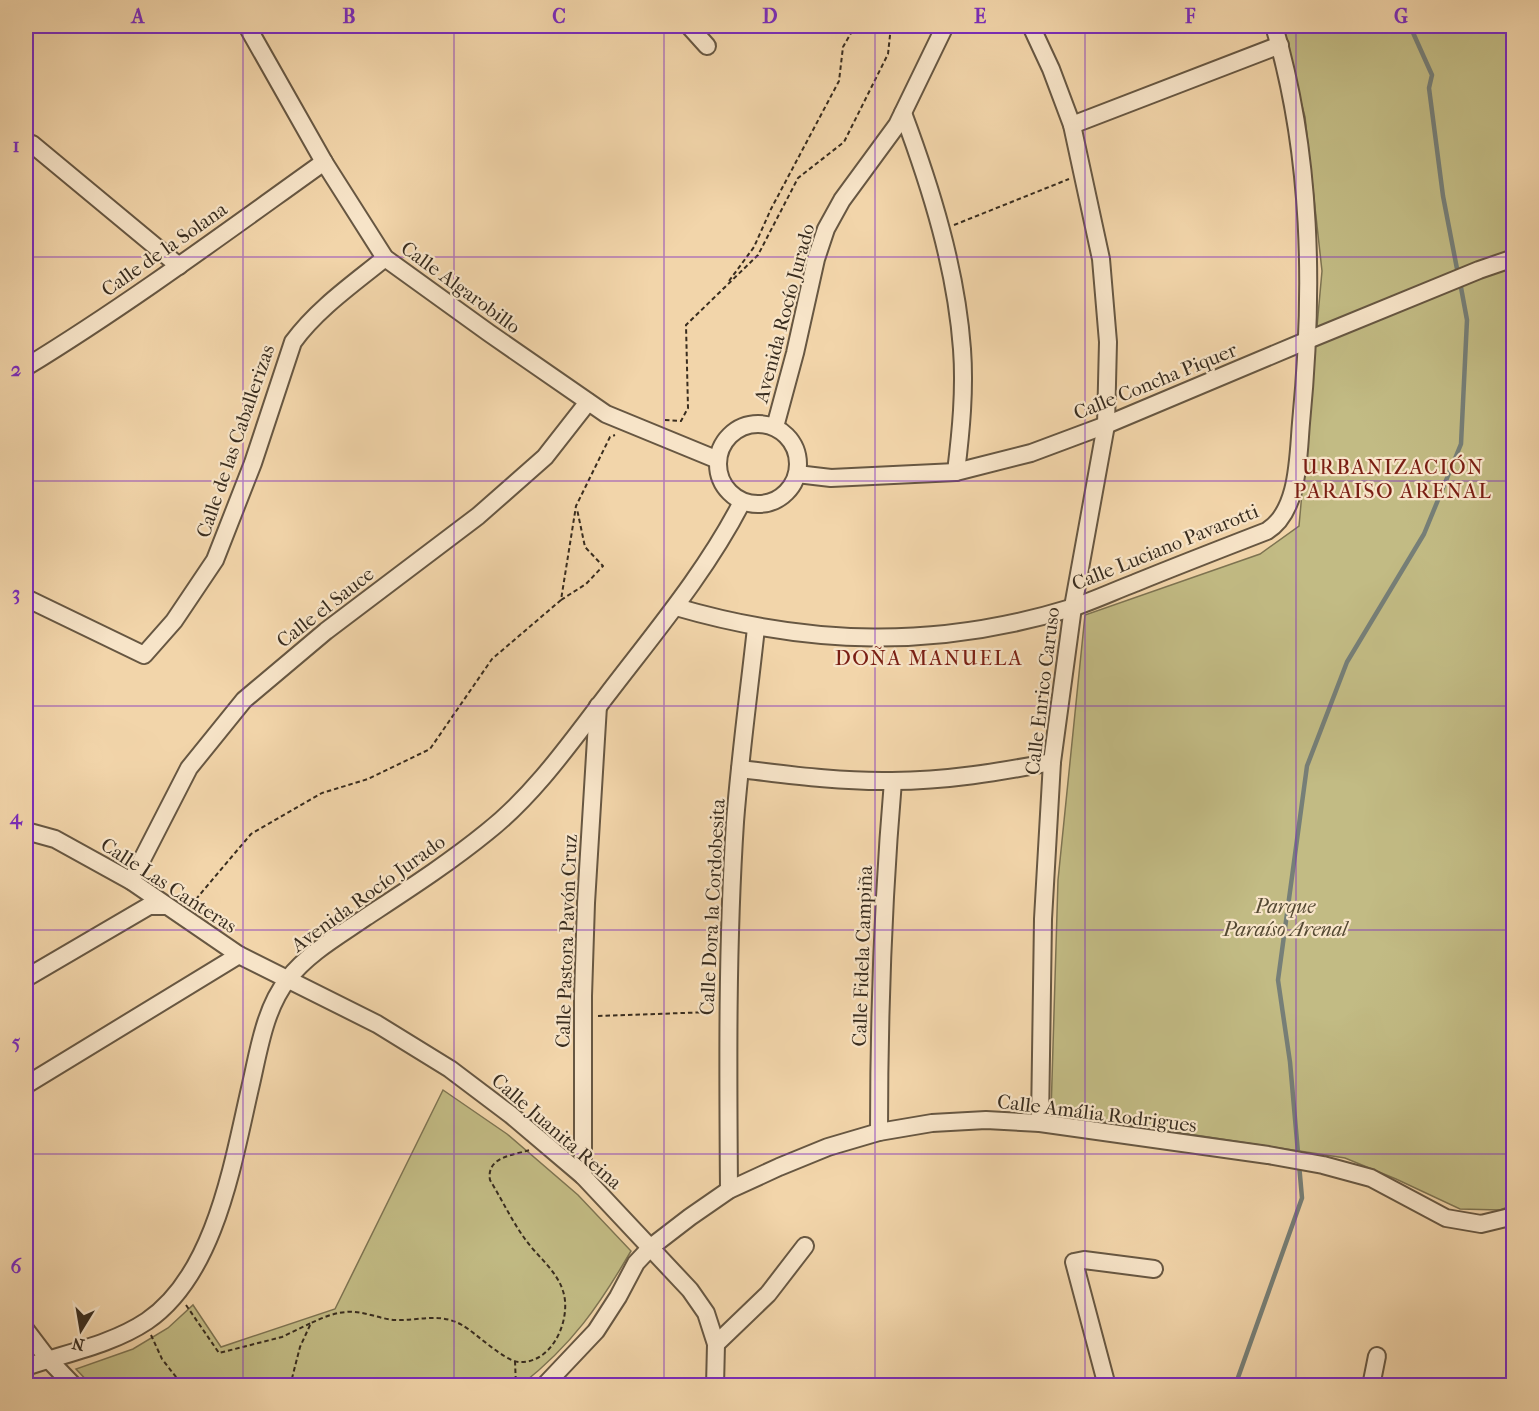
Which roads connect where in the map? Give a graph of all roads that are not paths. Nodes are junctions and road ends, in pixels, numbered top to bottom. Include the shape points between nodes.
1 (247, 26) edge
2 (689, 26) edge
3 (945, 26) edge
4 (1031, 26) edge
5 (1274, 26) edge
6 (1280, 45) junction
7 (707, 46) dead end
8 (903, 113) junction
9 (1072, 125) junction
10 (26, 142) edge
11 (324, 162) junction
12 (385, 258) junction
13 (1514, 258) edge
14 (179, 266) junction
15 (1308, 340) junction
16 (26, 367) edge
17 (588, 402) junction
18 (1106, 425) junction
19 (775, 427) junction
20 (718, 460) junction
21 (956, 472) junction
22 (797, 474) junction
23 (742, 502) junction
24 (26, 598) edge
25 (676, 607) junction
26 (1073, 607) junction
27 (756, 628) junction
28 (598, 706) junction
29 (1052, 762) junction
30 (740, 769) junction
31 (893, 781) junction
32 (26, 831) edge
33 (130, 881) junction
34 (166, 906) junction
35 (239, 955) junction
36 (26, 978) edge
37 (288, 979) junction
38 (26, 1084) edge
39 (1040, 1123) junction
40 (879, 1132) junction
41 (583, 1176) junction
42 (729, 1190) junction
43 (1514, 1216) edge
44 (805, 1246) dead end
45 (651, 1247) junction
46 (1154, 1269) dead end
47 (26, 1330) edge
48 (716, 1344) junction
49 (1377, 1356) dead end
50 (48, 1359) junction
51 (26, 1367) edge
52 (74, 1386) edge
53 (544, 1386) edge
54 (716, 1386) edge
55 (1107, 1386) edge
56 (1371, 1386) edge

1 - 11 street, Calle Algarobillo
2 - 7 street
3 - 8 street, Avenida Rocío Jurado
4 - 9 street, Calle Enrico Caruso
5 - 6 street, Calle Luciano Pavarotti
6 - 9 street
6 - 15 street, Calle Luciano Pavarotti via 1295,117 1304,191 1309,264
8 - 19 street, Avenida Rocío Jurado via 826,229
8 - 21 street via 941,231 954,287 962,349 963,411
9 - 18 street, Calle Enrico Caruso via 1101,259 1108,342
10 - 14 street
11 - 12 street, Calle Algarobillo
11 - 14 street, Calle de la Solana
12 - 17 street, Calle Algarobillo
12 - 24 street, Calle de las Caballerizas via 338,296 293,342 253,463 215,560 174,621 144,655
13 - 15 street, Calle Concha Piquer
14 - 16 street, Calle de la Solana
15 - 18 street, Calle Concha Piquer
15 - 26 street, Calle Luciano Pavarotti via 1295,471 1282,519 1267,531
17 - 20 street, Calle Algarobillo via 606,414
17 - 33 street, Calle el Sauce via 545,457 478,516 326,631 244,700 189,768
18 - 21 street, Calle Concha Piquer via 1031,453
18 - 26 street, Calle Enrico Caruso
19 - 20 street via 743,427 726,440
19 - 22 street via 793,446 798,459
20 - 23 street via 719,477 728,492
21 - 22 street, Calle Concha Piquer via 831,478
22 - 23 street via 782,497 756,505
23 - 25 street, Avenida Rocío Jurado
25 - 27 street, Calle Luciano Pavarotti
25 - 28 street, Avenida Rocío Jurado
26 - 27 street, Calle Luciano Pavarotti via 1011,624 894,638 820,636
26 - 29 street, Calle Enrico Caruso
27 - 30 street, Calle Dora la Cordobesita
28 - 37 street, Avenida Rocío Jurado via 544,776 489,831 340,934
28 - 41 street, Calle Pastora Pavón Cruz via 586,903
29 - 31 street via 974,776
29 - 39 street, Calle Enrico Caruso via 1043,919
30 - 31 street
30 - 42 street, Calle Dora la Cordobesita via 727,1012
31 - 40 street, Calle Fidela Campiña via 881,971
32 - 33 street, Calle Las Canteras via 55,839
33 - 34 street, Calle Las Canteras
34 - 35 street, Calle Las Canteras
34 - 36 street via 149,906
35 - 37 street, Calle Las Canteras
35 - 38 street
37 - 41 street, Calle Juanita Reina via 377,1024 450,1070 511,1114
37 - 50 street, Avenida Rocío Jurado via 273,1005 262,1039 210,1236 178,1293 145,1322 101,1343
39 - 40 street, Calle Amália Rodrigues via 986,1120
39 - 43 street, Calle Amália Rodrigues via 1323,1165 1371,1178 1446,1218 1481,1224
40 - 42 street, Calle Amália Rodrigues via 828,1147
41 - 45 street, Calle Juanita Reina
42 - 45 street, Calle Amália Rodrigues
44 - 48 street via 768,1294
45 - 48 street, Calle Juanita Reina via 706,1313
45 - 53 street, Calle Amália Rodrigues via 636,1263 596,1331
46 - 55 street via 1074,1262
47 - 50 street
48 - 54 street, Calle Juanita Reina
49 - 56 street
50 - 51 street, Avenida Rocío Jurado
50 - 52 street

